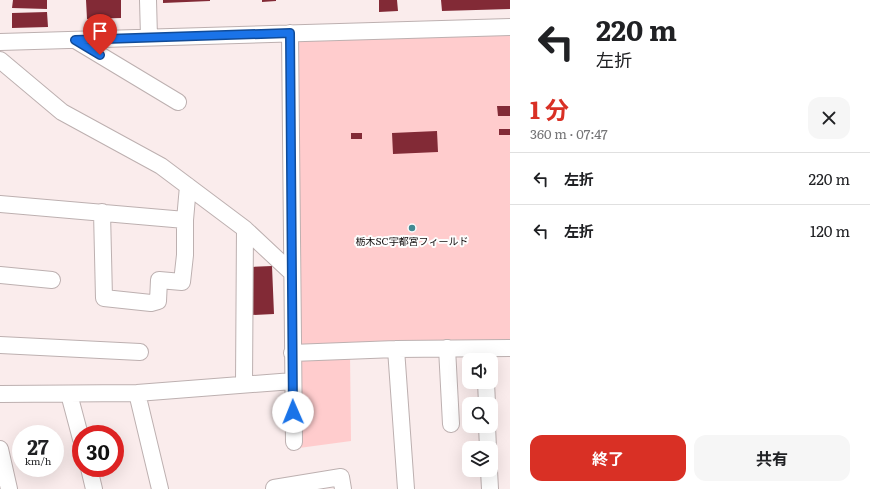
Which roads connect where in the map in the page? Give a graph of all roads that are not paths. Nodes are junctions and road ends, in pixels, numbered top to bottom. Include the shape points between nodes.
1 (148, 0) edge
2 (510, 27) edge
3 (290, 33) junction
4 (149, 37) junction
5 (75, 40) junction
6 (0, 42) edge
7 (0, 60) edge
8 (178, 102) dead end
9 (188, 186) junction
10 (0, 204) edge
11 (102, 212) junction
12 (186, 220) junction
13 (245, 229) junction
14 (292, 273) junction
15 (0, 275) edge
16 (52, 280) dead end
17 (0, 345) edge
18 (447, 348) junction
19 (510, 348) edge
20 (396, 349) junction
21 (140, 352) dead end
22 (292, 353) junction
23 (479, 353) edge
24 (489, 353) edge
25 (293, 381) junction
26 (244, 384) junction
27 (137, 393) junction
28 (0, 394) edge
29 (69, 394) junction
30 (451, 424) dead end
31 (77, 425) edge
32 (294, 442) dead end
33 (0, 449) edge
34 (91, 477) edge
35 (489, 477) edge
36 (9, 489) edge
37 (94, 489) edge
38 (160, 489) edge
39 (274, 489) edge
40 (342, 489) edge
41 (406, 489) edge
42 (490, 489) edge

1 - 4 street
2 - 3 street
3 - 4 street
3 - 14 street
4 - 5 street
5 - 6 street
5 - 8 street
7 - 9 street via 62,112 161,166
9 - 12 street
9 - 13 street
10 - 11 street
11 - 12 street
11 - 12 street via 104,298 151,303 158,301 159,280 182,282
13 - 14 street
13 - 26 street
14 - 22 street
15 - 16 street
17 - 21 street
18 - 20 street
18 - 23 street
18 - 30 street
19 - 24 street
20 - 22 street
20 - 41 street
22 - 25 street
25 - 26 street
25 - 32 street
26 - 27 street
27 - 29 street
27 - 38 street
28 - 29 street
29 - 31 street
33 - 36 street
34 - 37 street
35 - 42 street
39 - 40 street via 341,477

